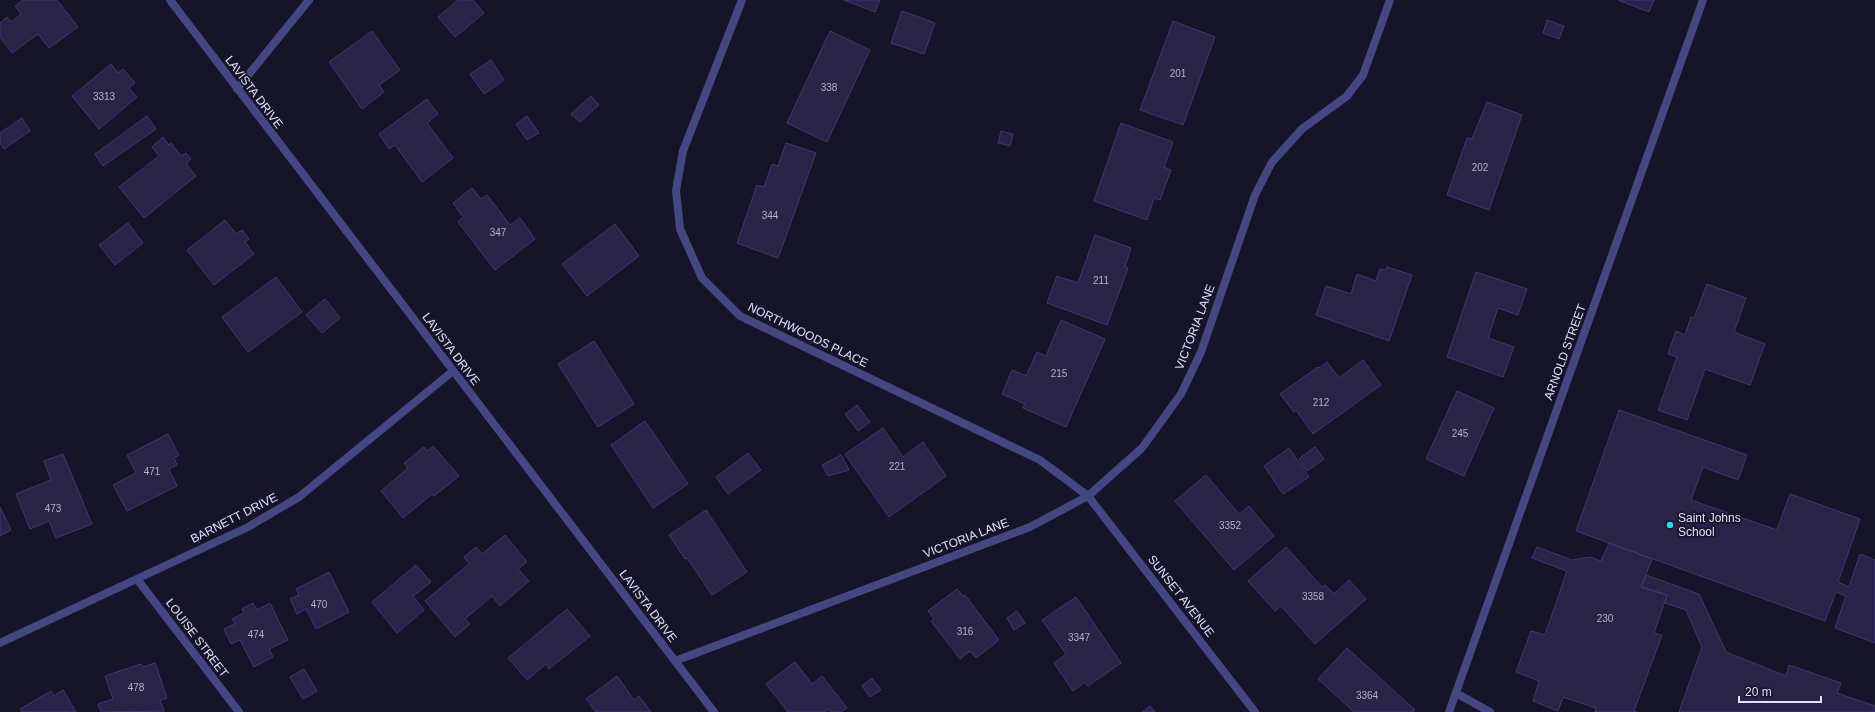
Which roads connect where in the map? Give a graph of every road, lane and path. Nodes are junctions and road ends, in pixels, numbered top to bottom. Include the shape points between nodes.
1 (170, 0) edge
2 (309, 0) edge
3 (742, 0) edge
4 (1390, 0) edge
5 (1703, 0) edge
6 (237, 89) junction
7 (453, 371) junction
8 (1088, 496) junction
9 (137, 579) junction
10 (0, 643) edge
11 (674, 661) junction
12 (1456, 693) junction
13 (239, 712) edge
14 (714, 712) edge
15 (1255, 712) edge
16 (1449, 712) edge
17 (1490, 712) edge

1 - 6 street, LAVISTA DRIVE
2 - 6 street
3 - 8 street, NORTHWOODS PLACE via 683,151 676,190 680,229 702,278 740,316 1040,460
4 - 8 street, VICTORIA LANE via 1363,75 1347,96 1297,134 1272,162 1254,195 1201,352 1181,394 1142,448
5 - 12 street, ARNOLD STREET
6 - 7 street, LAVISTA DRIVE
7 - 9 street, BARNETT DRIVE via 299,497 248,526
7 - 11 street, LAVISTA DRIVE
8 - 11 street, VICTORIA LANE via 1030,526
8 - 15 street, SUNSET AVENUE
9 - 10 street, BARNETT DRIVE
9 - 13 street, LOUISE STREET
11 - 14 street, LAVISTA DRIVE
12 - 16 street, ARNOLD STREET
12 - 17 street

